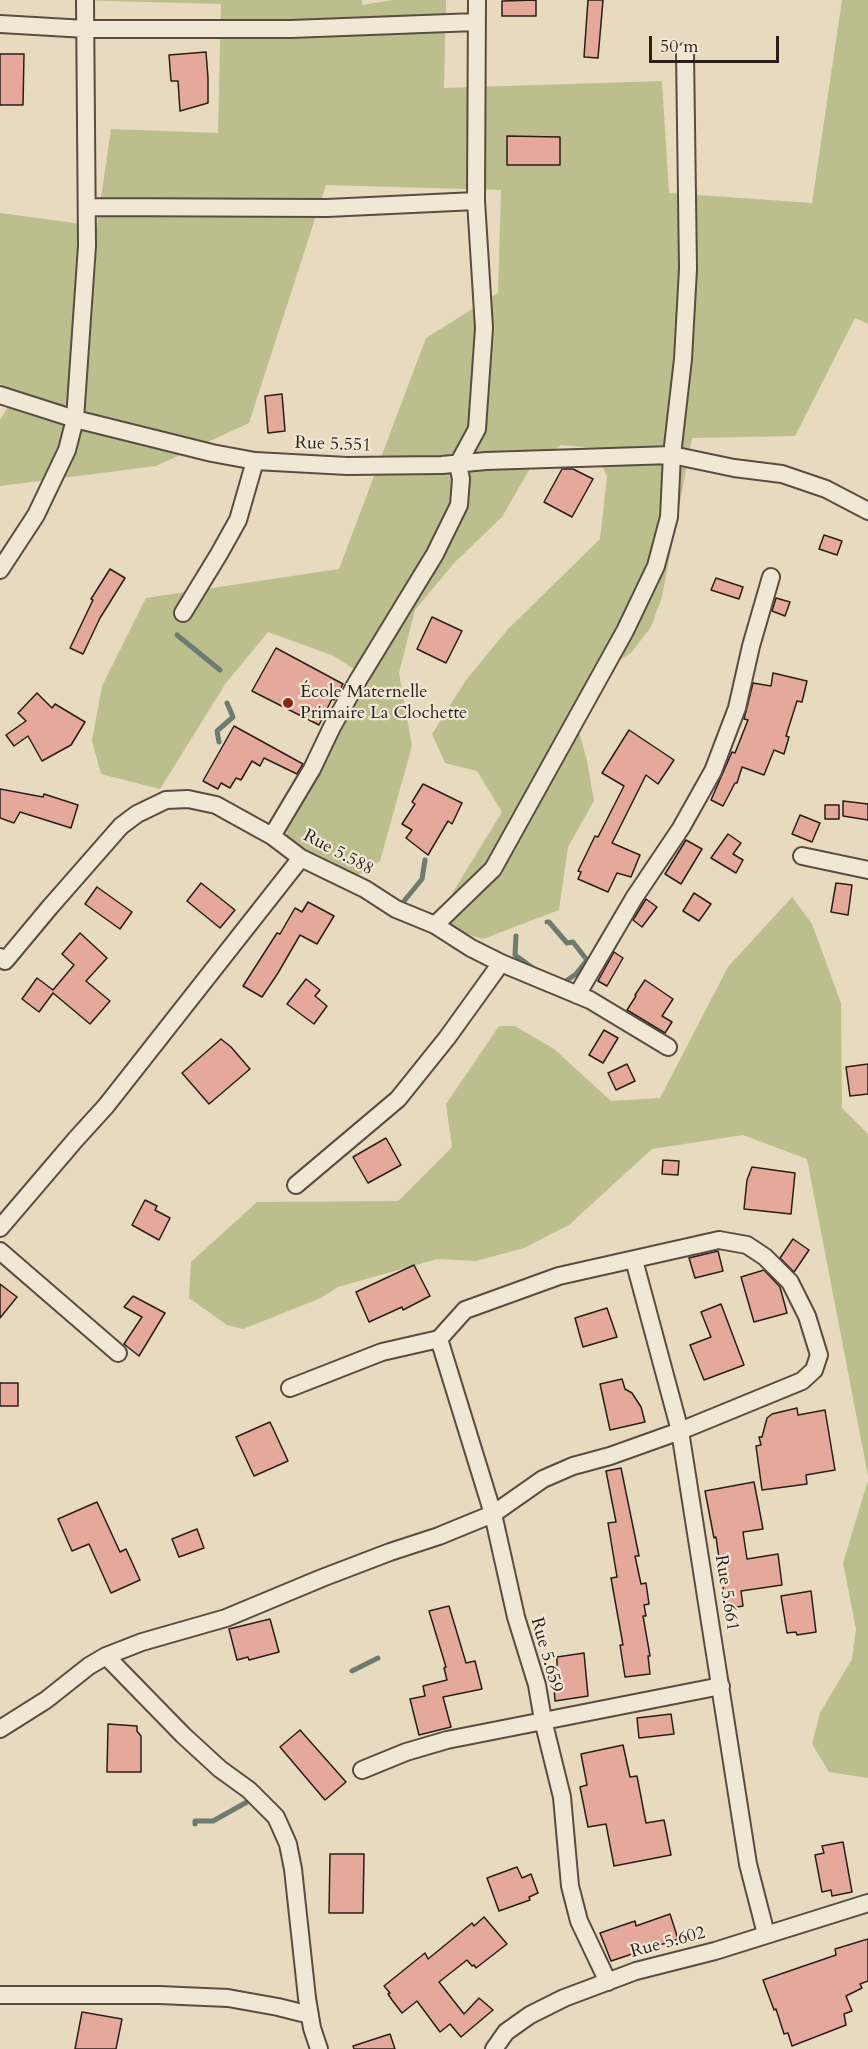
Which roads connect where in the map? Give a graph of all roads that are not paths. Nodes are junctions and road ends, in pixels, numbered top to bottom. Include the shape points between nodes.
1 (85, 0) edge
2 (477, 0) edge
3 (476, 22) junction
4 (0, 24) edge
5 (86, 29) junction
6 (685, 52) dead end
7 (476, 201) junction
8 (88, 207) junction
9 (0, 395) edge
10 (75, 419) junction
11 (672, 455) junction
12 (255, 460) junction
13 (458, 464) junction
14 (868, 511) edge
15 (0, 570) edge
16 (771, 577) dead end
17 (183, 613) dead end
18 (272, 836) junction
19 (802, 855) dead end
20 (301, 858) junction
21 (868, 870) edge
22 (435, 925) junction
23 (2, 962) edge
24 (501, 963) junction
25 (577, 995) junction
26 (668, 1047) dead end
27 (296, 1185) dead end
28 (0, 1228) edge
29 (0, 1251) edge
30 (634, 1260) junction
31 (439, 1339) junction
32 (118, 1353) dead end
33 (290, 1388) dead end
34 (680, 1431) junction
35 (493, 1514) junction
36 (106, 1656) junction
37 (721, 1686) junction
38 (543, 1720) junction
39 (0, 1729) edge
40 (362, 1770) dead end
41 (868, 1903) edge
42 (766, 1934) junction
43 (608, 1982) junction
44 (0, 1995) edge
45 (310, 2015) junction
46 (319, 2049) edge
47 (494, 2049) edge

1 - 5 street
2 - 3 street
3 - 5 street
3 - 7 street
4 - 5 street
5 - 8 street
6 - 11 street via 688,269
7 - 8 street via 327,208
7 - 13 street via 484,328 477,429
8 - 10 street
9 - 10 street, Rue 5.551
10 - 12 street, Rue 5.551
10 - 15 street via 67,450 36,515
11 - 13 street, Rue 5.551
11 - 14 street, Rue 5.551 via 782,474 826,489
11 - 22 street via 669,517 656,566 625,632 493,869
12 - 13 street, Rue 5.551 via 347,466
12 - 17 street via 238,520
13 - 18 street via 459,505 451,524
16 - 25 street via 737,708 713,771
18 - 20 street, Rue 5.588
18 - 23 street, Rue 5.588 via 216,805 188,799 166,800 152,806 121,826
19 - 21 street
20 - 22 street, Rue 5.588 via 396,909
20 - 28 street via 147,1056
22 - 24 street, Rue 5.588
24 - 25 street, Rue 5.588
24 - 27 street via 398,1099
25 - 26 street, Rue 5.588
29 - 32 street
30 - 31 street via 560,1276 465,1310
30 - 34 street, Rue 5.661
30 - 34 street via 719,1240 747,1245 790,1282 807,1316 819,1355 814,1370 802,1381
31 - 33 street via 381,1352
31 - 35 street, Rue 5.659
34 - 35 street via 543,1479
34 - 37 street, Rue 5.661
35 - 36 street via 226,1618
35 - 38 street, Rue 5.659
36 - 39 street
36 - 45 street via 183,1735 276,1817 288,1844 293,1869
37 - 38 street
37 - 42 street, Rue 5.661 via 748,1864
38 - 40 street via 447,1740
38 - 43 street, Rue 5.659 via 562,1797 570,1886 579,1921
41 - 42 street, Rue 5.602
42 - 43 street, Rue 5.602
43 - 47 street, Rue 5.602 via 530,2015 506,2032
44 - 45 street via 200,1996 253,2002
45 - 46 street

